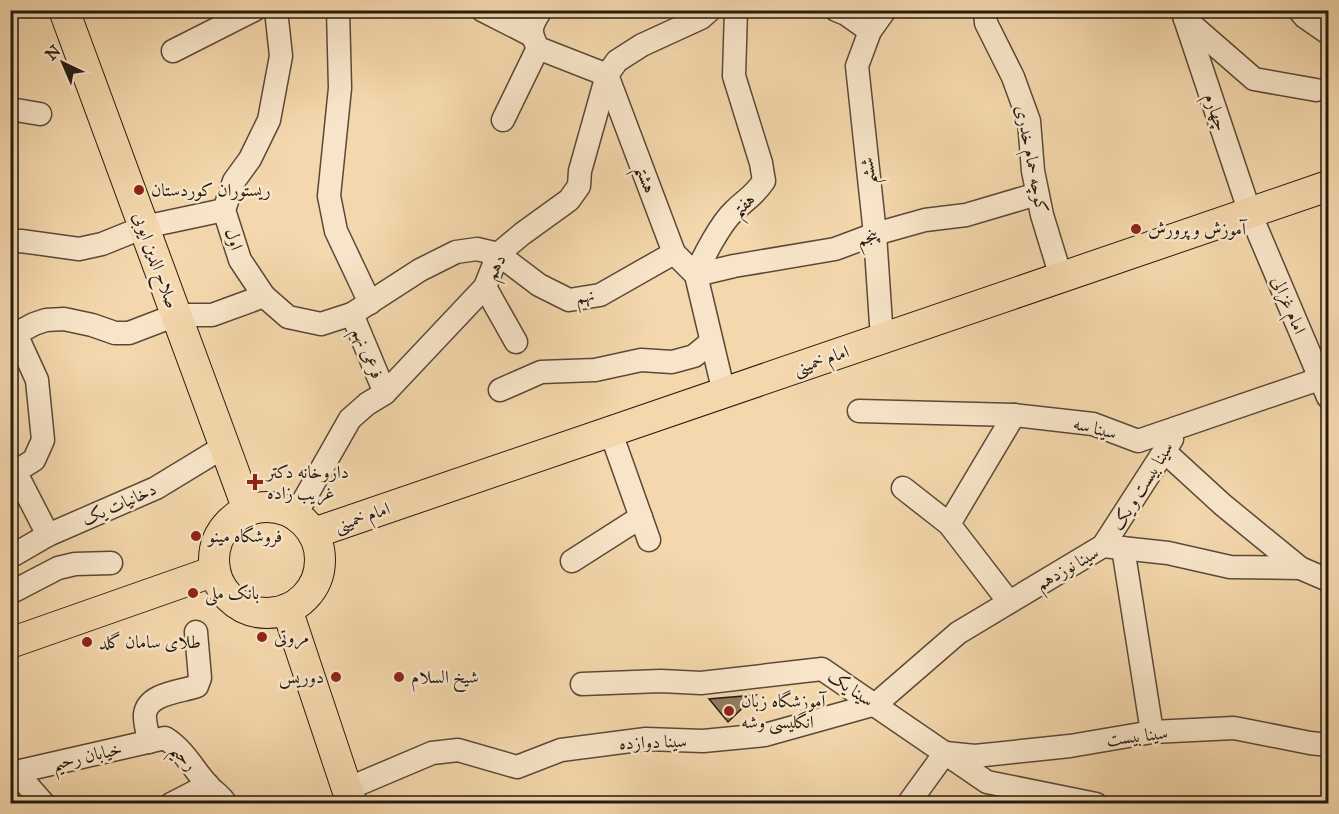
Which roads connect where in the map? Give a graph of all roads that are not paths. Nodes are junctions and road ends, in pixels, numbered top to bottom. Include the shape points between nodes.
1 (64, 10) edge
2 (254, 10) edge
3 (276, 10) edge
4 (338, 10) edge
5 (482, 10) edge
6 (541, 10) edge
7 (710, 10) edge
8 (736, 10) edge
9 (836, 10) edge
10 (885, 10) edge
11 (985, 10) edge
12 (1299, 10) edge
13 (1183, 15) edge
14 (870, 32) junction
15 (1329, 33) edge
16 (534, 42) junction
17 (173, 51) dead end
18 (607, 75) junction
19 (1316, 90) dead end
20 (10, 109) edge
21 (40, 114) dead end
22 (503, 120) dead end
23 (1329, 186) edge
24 (1038, 194) junction
25 (224, 210) junction
26 (1250, 213) junction
27 (144, 227) junction
28 (875, 234) junction
29 (10, 242) edge
30 (674, 253) junction
31 (498, 254) junction
32 (696, 276) junction
33 (1061, 278) junction
34 (485, 287) junction
35 (264, 296) junction
36 (361, 308) junction
37 (176, 315) junction
38 (13, 335) edge
39 (882, 339) junction
40 (516, 342) dead end
41 (711, 342) junction
42 (1326, 384) edge
43 (500, 390) dead end
44 (385, 393) junction
45 (724, 393) junction
46 (859, 411) dead end
47 (1014, 415) junction
48 (1180, 426) junction
49 (611, 433) junction
50 (225, 446) junction
51 (1164, 451) junction
52 (13, 474) edge
53 (903, 488) dead end
54 (248, 510) junction
55 (641, 517) junction
56 (305, 524) junction
57 (949, 524) junction
58 (48, 535) junction
59 (649, 540) dead end
60 (1113, 547) junction
61 (10, 557) edge
62 (572, 561) dead end
63 (111, 563) dead end
64 (1300, 568) junction
65 (215, 571) junction
66 (1329, 579) edge
67 (10, 593) edge
68 (1009, 602) junction
69 (287, 609) junction
70 (196, 632) dead end
71 (10, 643) edge
72 (582, 684) dead end
73 (876, 704) junction
74 (1152, 732) junction
75 (157, 740) junction
76 (1329, 745) edge
77 (945, 753) junction
78 (13, 774) edge
79 (207, 785) junction
80 (350, 796) edge
81 (44, 804) edge
82 (171, 804) edge
83 (226, 804) edge
84 (908, 804) edge
85 (1096, 804) edge

1 - 27 main road, صلاح الدین ایوبی
2 - 17 street
3 - 25 street, اول via 281,56 269,120 234,181
4 - 36 street, فرعی نهم via 340,88 329,196
5 - 16 street
6 - 16 street via 533,22
7 - 18 street, دهم via 642,45 617,61
8 - 32 street, هفتم via 734,76 762,163 764,181 733,212 701,260
9 - 14 street
10 - 14 street, ششم
11 - 24 street, کوچه حمام خدری via 986,23 1013,77 1029,121
12 - 15 street
13 - 19 street via 1254,79
13 - 26 street, چهارم
14 - 28 street, ششم via 857,66
16 - 18 street
16 - 22 street
18 - 30 street, هشتم
18 - 31 street, دهم via 579,186 569,200
20 - 21 street
23 - 26 main road, امام خمینی
24 - 28 street, پنجم via 966,215 925,220
24 - 33 street, کوچه حمام خدری
25 - 27 street
25 - 35 street, اول via 240,260
26 - 33 main road, امام خمینی
26 - 42 street, امام غزالی
27 - 29 street via 79,249
27 - 37 main road, صلاح الدین ایوبی
28 - 32 street, پنجم via 835,249
28 - 39 street, ششم
30 - 31 street, نهم via 600,295 569,300 539,285
30 - 32 street, هشتم
31 - 34 street, دهم
31 - 36 street, اول via 477,249 456,252
32 - 41 street
33 - 39 main road, امام خمینی
34 - 40 street
34 - 44 street, دهم
35 - 36 street, اول via 288,317 321,324
35 - 37 street via 212,315
36 - 44 street, فرعی نهم
37 - 38 street via 129,333 64,320 40,322
37 - 50 main road, صلاح الدین ایوبی
38 - 52 street via 37,380 43,440 34,460
39 - 45 main road, امام خمینی
41 - 43 street via 694,356 672,362 641,360 595,370 541,372
41 - 45 street
42 - 48 street, سینا سه
44 - 56 street, دهم via 350,419
45 - 49 main road, امام خمینی
46 - 47 street, سینا سه
47 - 48 street, سینا سه via 1092,424 1138,441
47 - 57 street
48 - 51 street, سینا بیست و یک
49 - 55 street
49 - 56 main road, امام خمینی
50 - 54 main road, صلاح الدین ایوبی
50 - 58 street, دخانیات یک via 156,488
51 - 60 street, سینا بیست و یک
51 - 64 street
52 - 58 street
53 - 57 street
54 - 56 main road via 272,506
54 - 65 main road via 227,524 220,534 213,558
55 - 59 street
55 - 62 street
56 - 69 main road via 320,555 318,577 311,590
57 - 68 street
58 - 61 street, دخانیات یک
60 - 64 street, سینا نوزدهم via 1168,553 1230,567
60 - 68 street, سینا نوزدهم
60 - 74 street
63 - 67 street via 58,568
64 - 66 street, سینا نوزدهم
65 - 69 main road via 229,598 242,607 272,613
65 - 71 main road
68 - 73 street, سینا نوزدهم via 958,633
69 - 80 main road
70 - 75 street via 200,678 197,686 156,698 144,714
72 - 73 street, سینا یک via 701,683 822,669
73 - 77 street, سینا یک
73 - 80 street, سینا دوازده via 765,735 703,741 646,739 561,750 517,767 458,750 432,753
74 - 76 street, سینا بیست via 1234,728
74 - 77 street, سینا بیست via 975,756
75 - 78 street, خیابان رحیم
75 - 79 street, رحیم via 180,749
77 - 84 street
77 - 85 street, سینا یک via 987,782
78 - 81 street
79 - 82 street
79 - 83 street, رحیم

